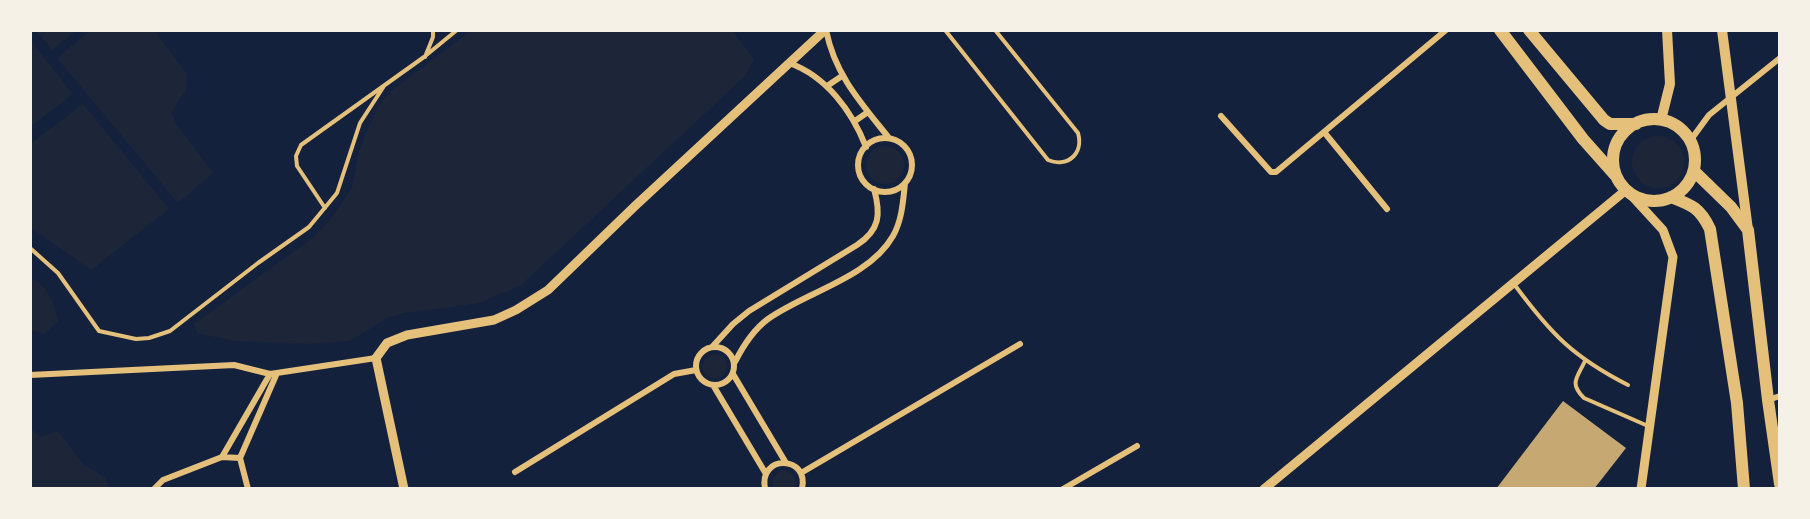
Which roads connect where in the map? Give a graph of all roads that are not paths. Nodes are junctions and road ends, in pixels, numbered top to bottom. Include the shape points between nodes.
1 (433, 30) edge
2 (457, 30) edge
3 (825, 30) edge
4 (945, 30) edge
5 (995, 30) edge
6 (1446, 30) edge
7 (1500, 30) edge
8 (1529, 30) edge
9 (1667, 30) edge
10 (1722, 30) edge
11 (424, 57) junction
12 (1780, 58) edge
13 (789, 63) junction
14 (842, 76) junction
15 (384, 86) junction
16 (827, 86) junction
17 (1730, 98) junction
18 (868, 112) junction
19 (1221, 116) dead end
20 (1655, 120) junction
21 (855, 121) junction
22 (1636, 124) junction
23 (1324, 132) junction
24 (889, 138) junction
25 (1690, 141) junction
26 (866, 147) junction
27 (1694, 171) junction
28 (1616, 176) junction
29 (905, 183) junction
30 (874, 189) junction
31 (1628, 192) junction
32 (1671, 197) junction
33 (325, 208) junction
34 (1387, 209) dead end
35 (1748, 230) junction
36 (30, 248) edge
37 (1513, 284) junction
38 (1020, 344) dead end
39 (712, 347) junction
40 (376, 358) junction
41 (1585, 361) junction
42 (735, 362) junction
43 (696, 369) junction
44 (274, 373) junction
45 (733, 374) junction
46 (30, 375) edge
47 (713, 385) junction
48 (1628, 385) dead end
49 (1774, 398) edge
50 (1649, 427) junction
51 (1137, 446) dead end
52 (222, 457) junction
53 (240, 458) junction
54 (786, 463) junction
55 (515, 472) dead end
56 (801, 473) junction
57 (766, 474) junction
58 (1780, 484) edge
59 (154, 489) edge
60 (248, 489) edge
61 (404, 489) edge
62 (765, 489) edge
63 (802, 489) edge
64 (1063, 489) edge
65 (1264, 489) edge
66 (1641, 489) edge
67 (1744, 489) edge

1 - 11 lane
2 - 11 lane
3 - 13 street
3 - 14 street
4 - 5 lane via 1048,160 1060,163 1072,159 1079,149 1078,133
6 - 23 street
7 - 28 main road
8 - 22 main road via 1604,120 1610,124
9 - 20 main road via 1671,72
10 - 17 main road
11 - 15 lane
12 - 17 street
13 - 16 street
13 - 40 street via 548,290 494,320 408,335 387,343
14 - 16 street
14 - 18 street
15 - 33 lane via 360,123 337,193
15 - 33 lane via 301,145 297,166
16 - 21 street
17 - 25 street via 1709,115
17 - 35 main road
18 - 21 street
18 - 24 street
19 - 23 street via 1271,172 1278,171
20 - 22 main road
20 - 25 main road via 1673,124
21 - 26 street
22 - 28 main road via 1616,146
23 - 34 street
24 - 26 street
24 - 29 street via 904,145 912,160
25 - 27 main road
26 - 30 street via 859,170
27 - 32 main road via 1689,182
27 - 35 main road
28 - 31 main road
29 - 30 street via 890,191
29 - 42 street via 898,226 879,255 769,319 748,340
30 - 39 street via 879,215 870,235 749,311
31 - 32 main road via 1650,201
31 - 37 street
31 - 50 street via 1663,230 1673,257
32 - 67 main road via 1700,211 1710,229 1737,403
33 - 36 lane via 309,227 189,317 170,331 149,338 99,331 58,273
35 - 49 main road
37 - 41 lane via 1545,326
37 - 65 street
38 - 56 street
39 - 42 street via 729,351
39 - 43 street via 701,352
40 - 44 street
40 - 61 street
41 - 48 lane
41 - 50 lane via 1574,383 1576,390 1584,398
42 - 45 street
43 - 47 street via 702,380
43 - 55 street via 674,374
44 - 46 street via 234,365
44 - 52 street
44 - 53 street
45 - 47 street via 725,383
45 - 54 street
47 - 57 street
49 - 58 main road
50 - 66 street
51 - 64 street
52 - 53 street
52 - 59 street via 163,480
53 - 60 street
54 - 56 street
54 - 57 street via 774,465
56 - 63 street
57 - 62 street

